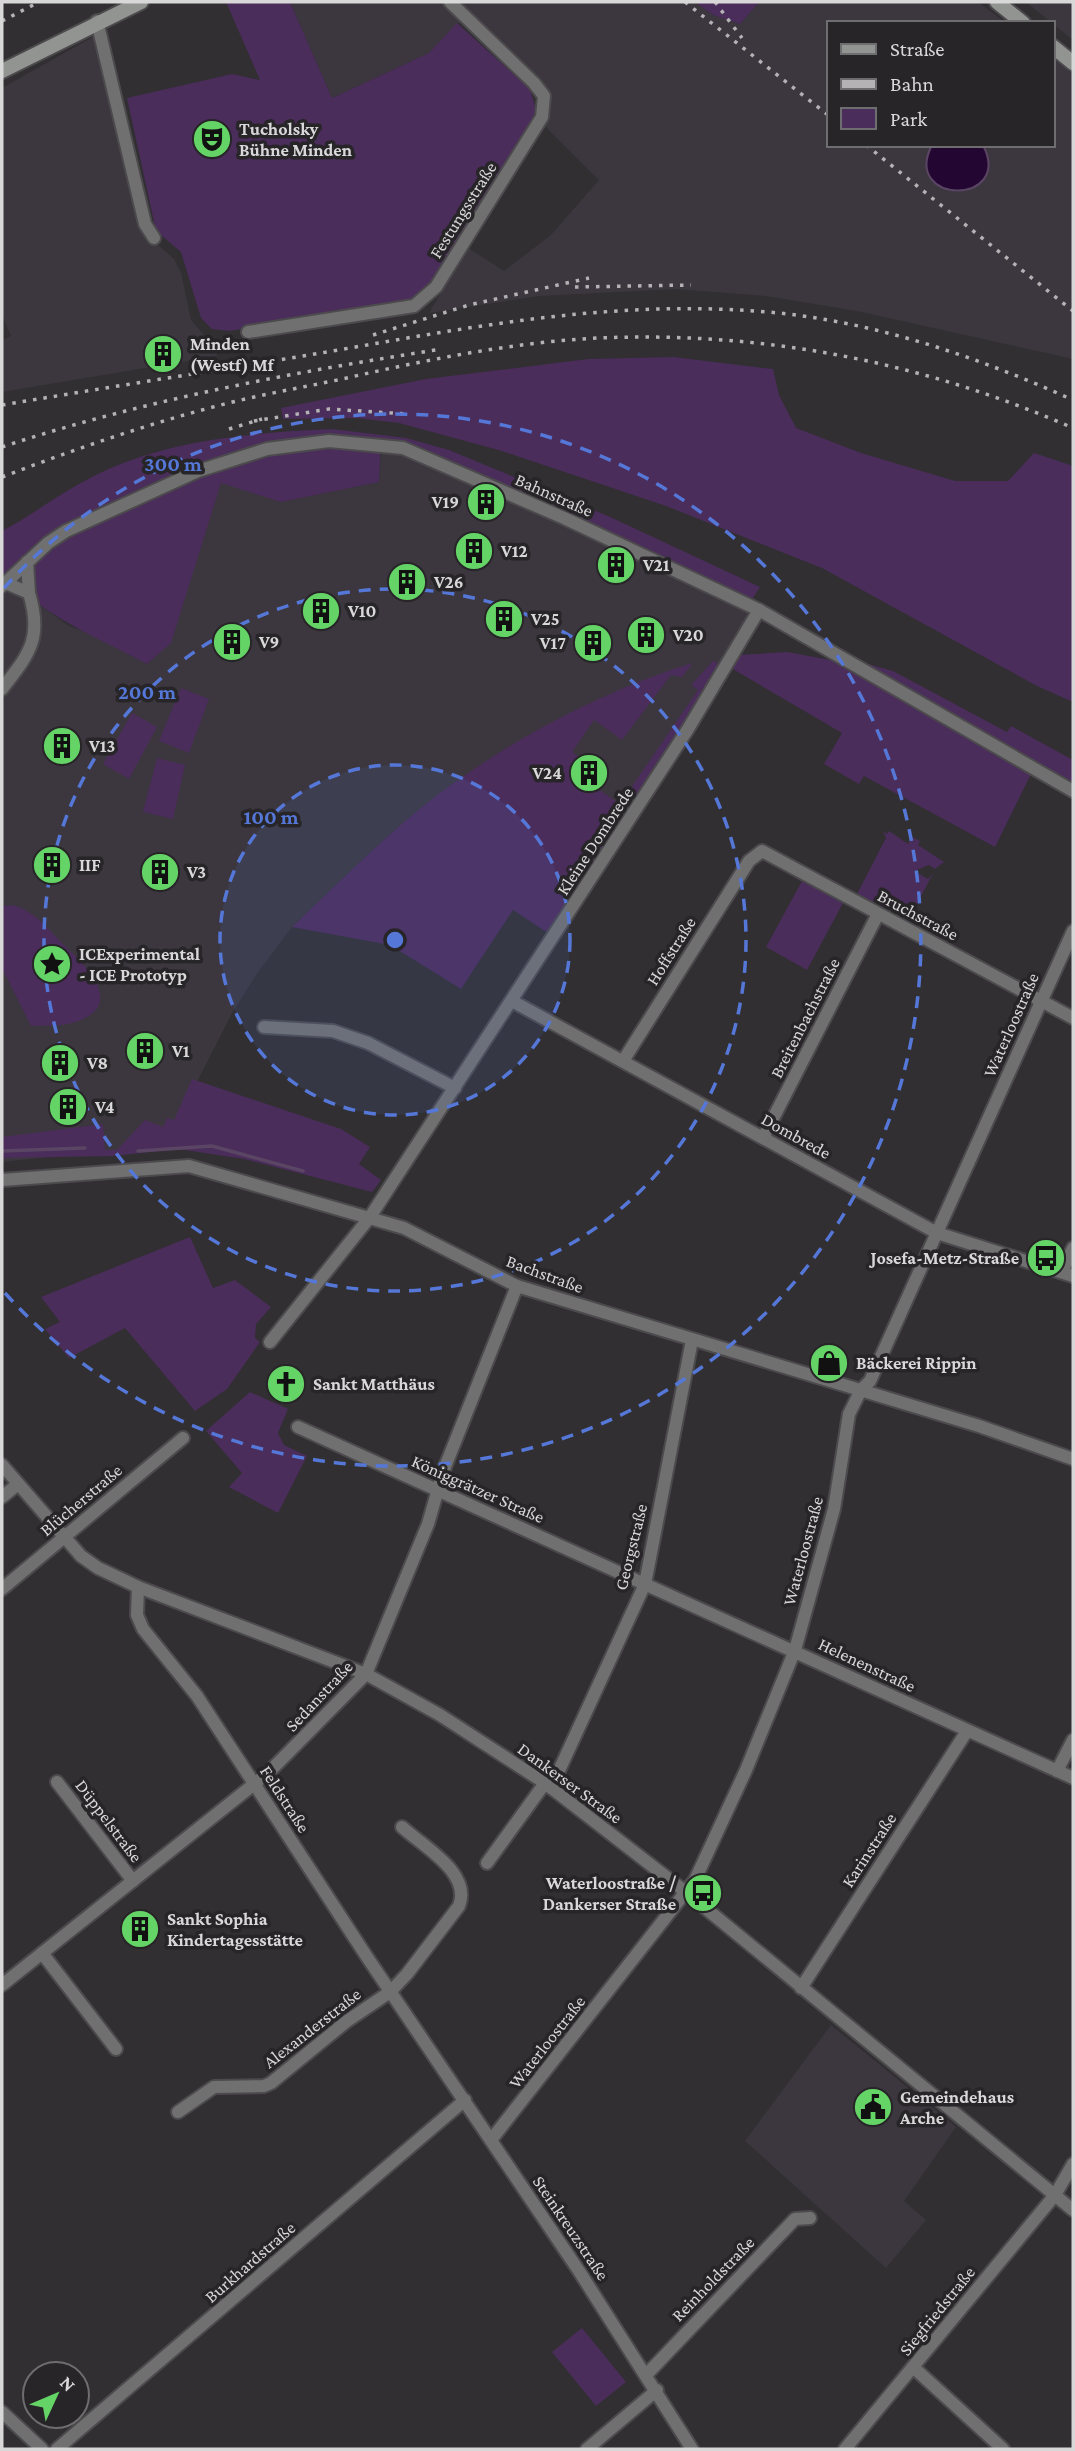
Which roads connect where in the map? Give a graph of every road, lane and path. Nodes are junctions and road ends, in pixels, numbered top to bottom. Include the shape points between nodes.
1 (141, 2) edge
2 (450, 2) edge
3 (997, 2) edge
4 (97, 21) junction
5 (1021, 21) edge
6 (1054, 48) edge
7 (1073, 63) edge
8 (2, 71) edge
9 (154, 238) dead end
10 (248, 332) dead end
11 (27, 562) junction
12 (4, 584) edge
13 (29, 593) junction
14 (759, 610) junction
15 (2, 689) edge
16 (1073, 791) edge
17 (749, 860) joint
18 (878, 914) junction
19 (1073, 931) edge
20 (1041, 1000) junction
21 (512, 1001) junction
22 (1073, 1018) edge
23 (264, 1027) dead end
24 (623, 1061) junction
25 (455, 1088) junction
26 (763, 1138) junction
27 (2, 1180) edge
28 (370, 1217) junction
29 (937, 1233) junction
30 (1073, 1248) edge
31 (1068, 1274) edge
32 (517, 1286) junction
33 (692, 1340) junction
34 (270, 1342) dead end
35 (861, 1390) junction
36 (298, 1427) dead end
37 (183, 1438) dead end
38 (1073, 1458) edge
39 (2, 1465) edge
40 (18, 1484) junction
41 (437, 1489) junction
42 (2, 1497) edge
43 (64, 1537) junction
44 (645, 1584) junction
45 (138, 1587) junction
46 (2, 1589) edge
47 (794, 1650) junction
48 (366, 1674) junction
49 (967, 1731) junction
50 (1073, 1740) edge
51 (1056, 1771) junction
52 (1073, 1779) edge
53 (57, 1782) dead end
54 (255, 1784) junction
55 (548, 1786) junction
56 (402, 1828) dead end
57 (487, 1863) dead end
58 (133, 1881) junction
59 (687, 1893) junction
60 (42, 1953) junction
61 (2, 1985) edge
62 (801, 1988) junction
63 (390, 1992) junction
64 (416, 2030) joint
65 (116, 2049) dead end
66 (465, 2100) junction
67 (178, 2112) dead end
68 (491, 2140) junction
69 (1073, 2164) edge
70 (1055, 2195) junction
71 (1073, 2210) edge
72 (810, 2218) dead end
73 (914, 2367) junction
74 (647, 2374) junction
75 (657, 2390) junction
76 (2, 2412) edge
77 (42, 2449) edge
78 (57, 2449) edge
79 (587, 2449) edge
80 (692, 2449) edge
81 (845, 2449) edge
82 (1003, 2449) edge

1 - 4 main road
2 - 10 street, Festungsstraße via 534,83 544,96 542,117 436,287 414,306
3 - 5 main road
4 - 8 main road
4 - 9 street via 145,224
6 - 7 main road
11 - 12 street, Bahnstraße
11 - 13 street
11 - 14 street, Bahnstraße via 66,531 198,471 267,449 329,440 403,448
12 - 13 street
13 - 15 street via 36,615 32,645
14 - 16 street, Bahnstraße
14 - 21 street, Kleine Dombrede via 688,729
17 - 18 street, Bruchstraße via 758,852 769,853
17 - 24 street, Hoffstraße
18 - 20 street, Bruchstraße
18 - 26 street, Breitenbachstraße
19 - 20 street, Waterloostraße
20 - 22 street, Bruchstraße
20 - 29 street, Waterloostraße
21 - 24 street, Dombrede
21 - 25 street, Kleine Dombrede
23 - 25 street via 333,1031 368,1043
24 - 26 street, Dombrede
25 - 28 street, Kleine Dombrede
26 - 29 street, Dombrede
27 - 28 street, Bachstraße via 189,1166
28 - 32 street, Bachstraße via 404,1228
28 - 34 street
29 - 31 street, Dombrede
29 - 35 street, Waterloostraße via 870,1381
30 - 31 street
32 - 33 street, Bachstraße
32 - 41 street, Sedanstraße
33 - 35 street, Bachstraße
33 - 44 street, Georgstraße
35 - 38 street, Bachstraße
35 - 47 street, Waterloostraße via 849,1414 834,1509
36 - 41 street, Königgrätzer Straße
37 - 43 street, Blücherstraße
39 - 40 street, Dankerser Straße
40 - 42 street
40 - 43 street, Dankerser Straße
41 - 44 street, Königgrätzer Straße
41 - 48 street, Sedanstraße via 423,1537
43 - 45 street, Dankerser Straße via 98,1568
43 - 46 street, Blücherstraße
44 - 47 street, Helenenstraße
44 - 55 street, Georgstraße
45 - 48 street, Dankerser Straße
45 - 54 street, Feldstraße via 137,1615 143,1629 181,1673
47 - 49 street, Helenenstraße
47 - 59 street, Waterloostraße via 746,1770
48 - 54 street, Sedanstraße
48 - 55 street, Dankerser Straße via 440,1715
49 - 51 street, Helenenstraße
49 - 62 street, Karinstraße
50 - 51 street
51 - 52 street, Helenenstraße
53 - 58 street, Düppelstraße
54 - 58 street, Sedanstraße
54 - 63 street, Feldstraße
55 - 57 street, Georgstraße
55 - 59 street, Dankerser Straße
56 - 63 street, Alexanderstraße via 453,1873 463,1894 459,1906
58 - 60 street, Sedanstraße
59 - 62 street, Dankerser Straße
59 - 68 street, Waterloostraße
60 - 61 street, Sedanstraße
60 - 65 street
62 - 70 street, Dankerser Straße
63 - 64 street, Feldstraße
63 - 67 street, Alexanderstraße via 264,2086 214,2087
64 - 66 street, Steinkreuzstraße
66 - 68 street, Steinkreuzstraße
66 - 78 street, Burkhardstraße
68 - 74 street, Steinkreuzstraße
69 - 70 street, Siegfriedstraße
70 - 71 street, Dankerser Straße
70 - 73 street, Siegfriedstraße
72 - 74 street, Reinholdstraße via 795,2219
73 - 81 street, Siegfriedstraße
73 - 82 street
74 - 75 street, Steinkreuzstraße
75 - 79 street
75 - 80 street, Steinkreuzstraße
76 - 77 street

